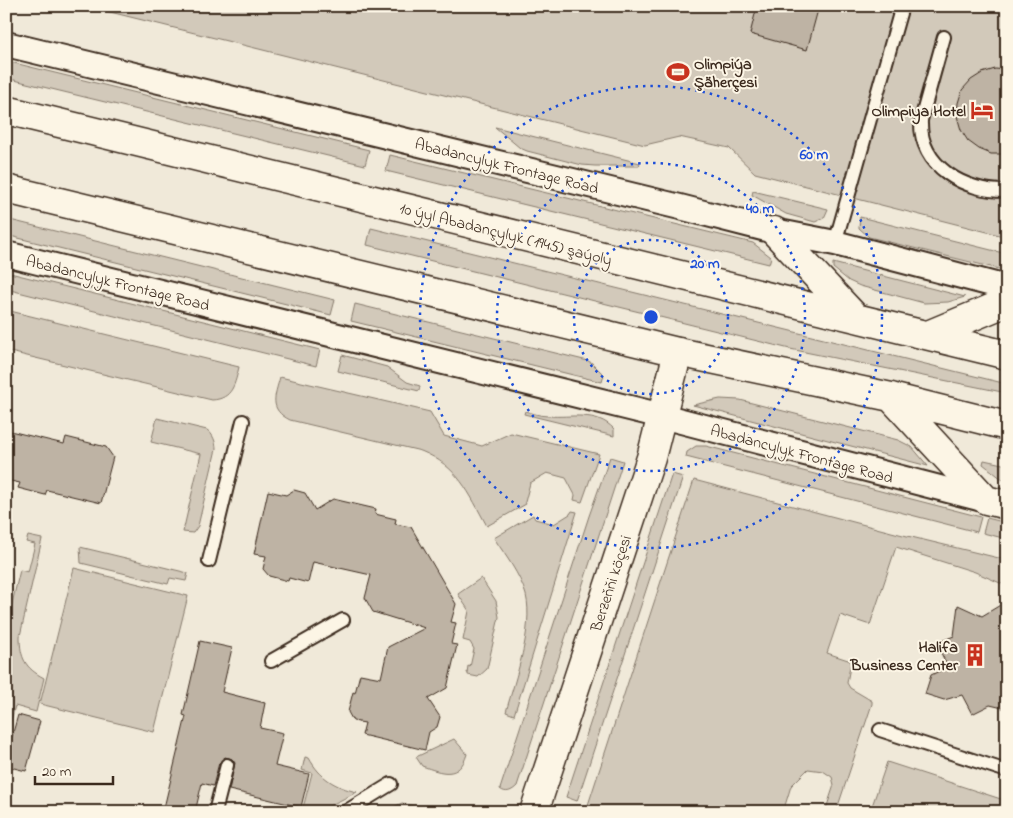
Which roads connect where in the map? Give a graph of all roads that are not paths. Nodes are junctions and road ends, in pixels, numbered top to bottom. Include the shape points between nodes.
1 (902, 6) edge
2 (944, 37) dead end
3 (6, 44) edge
4 (6, 110) edge
5 (6, 188) edge
6 (1007, 191) edge
7 (774, 231) junction
8 (836, 243) junction
9 (6, 254) edge
10 (1007, 288) edge
11 (1007, 302) edge
12 (856, 318) junction
13 (928, 335) junction
14 (678, 352) junction
15 (1007, 355) edge
16 (891, 397) junction
17 (662, 416) junction
18 (243, 421) dead end
19 (1007, 426) edge
20 (996, 503) edge
21 (209, 561) dead end
22 (343, 620) dead end
23 (271, 661) dead end
24 (880, 730) dead end
25 (227, 765) dead end
26 (1007, 771) edge
27 (391, 784) dead end
28 (214, 812) edge
29 (344, 812) edge
30 (534, 812) edge

1 - 8 lane
2 - 6 lane via 921,120 924,146 934,162 949,176 972,187
3 - 7 street, Abadancylyk Frontage Road
4 - 12 main road, 10 ýyl Abadançylyk (1945) şaýoly
5 - 14 main road
7 - 8 street, Abadancylyk Frontage Road
7 - 12 main road
8 - 10 street, Abadancylyk Frontage Road
9 - 17 street, Abadancylyk Frontage Road
11 - 13 main road
12 - 13 main road, 10 ýyl Abadançylyk (1945) şaýoly
13 - 15 main road, 10 ýyl Abadançylyk (1945) şaýoly
14 - 16 main road
14 - 17 main road, Berzeňňi köçesi
16 - 19 main road
16 - 20 main road
17 - 20 street, Abadancylyk Frontage Road
17 - 30 main road, Berzeňňi köçesi
18 - 21 lane
22 - 23 lane
24 - 26 lane
25 - 28 lane
27 - 29 lane

